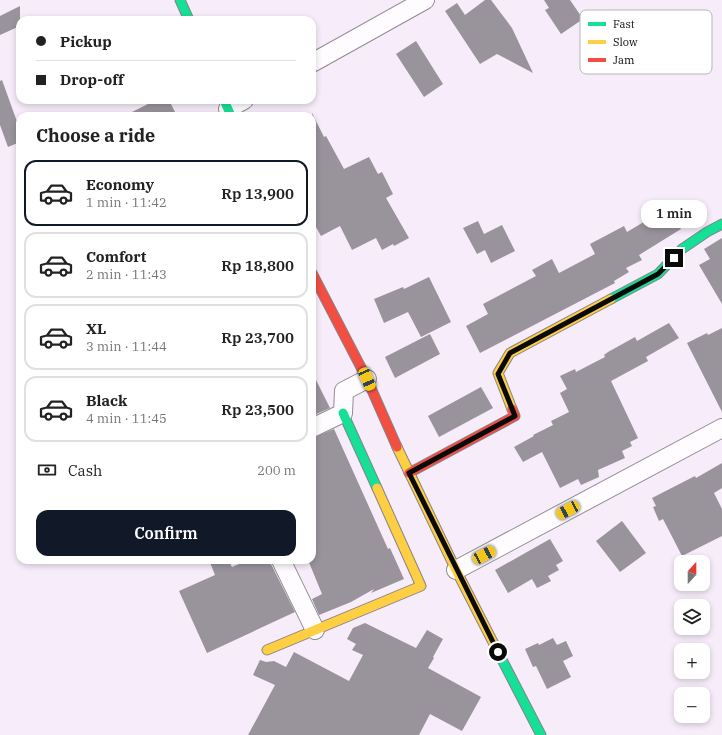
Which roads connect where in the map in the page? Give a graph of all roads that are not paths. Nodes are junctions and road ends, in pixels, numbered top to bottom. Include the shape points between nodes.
1 (180, 0) edge
2 (425, 0) edge
3 (187, 16) edge
4 (316, 61) edge
5 (722, 224) edge
6 (316, 281) edge
7 (367, 379) junction
8 (343, 413) junction
9 (316, 426) edge
10 (722, 428) edge
11 (409, 473) junction
12 (283, 564) edge
13 (456, 570) junction
14 (315, 630) junction
15 (267, 650) dead end
16 (540, 735) edge

1 - 3 street
2 - 4 street
5 - 11 street via 682,249 658,274 510,353 498,374 515,416
6 - 7 street
7 - 8 street via 344,391
7 - 11 street
8 - 9 street
8 - 14 street via 421,586
10 - 13 street
11 - 13 street
12 - 14 street
13 - 16 street
14 - 15 street

